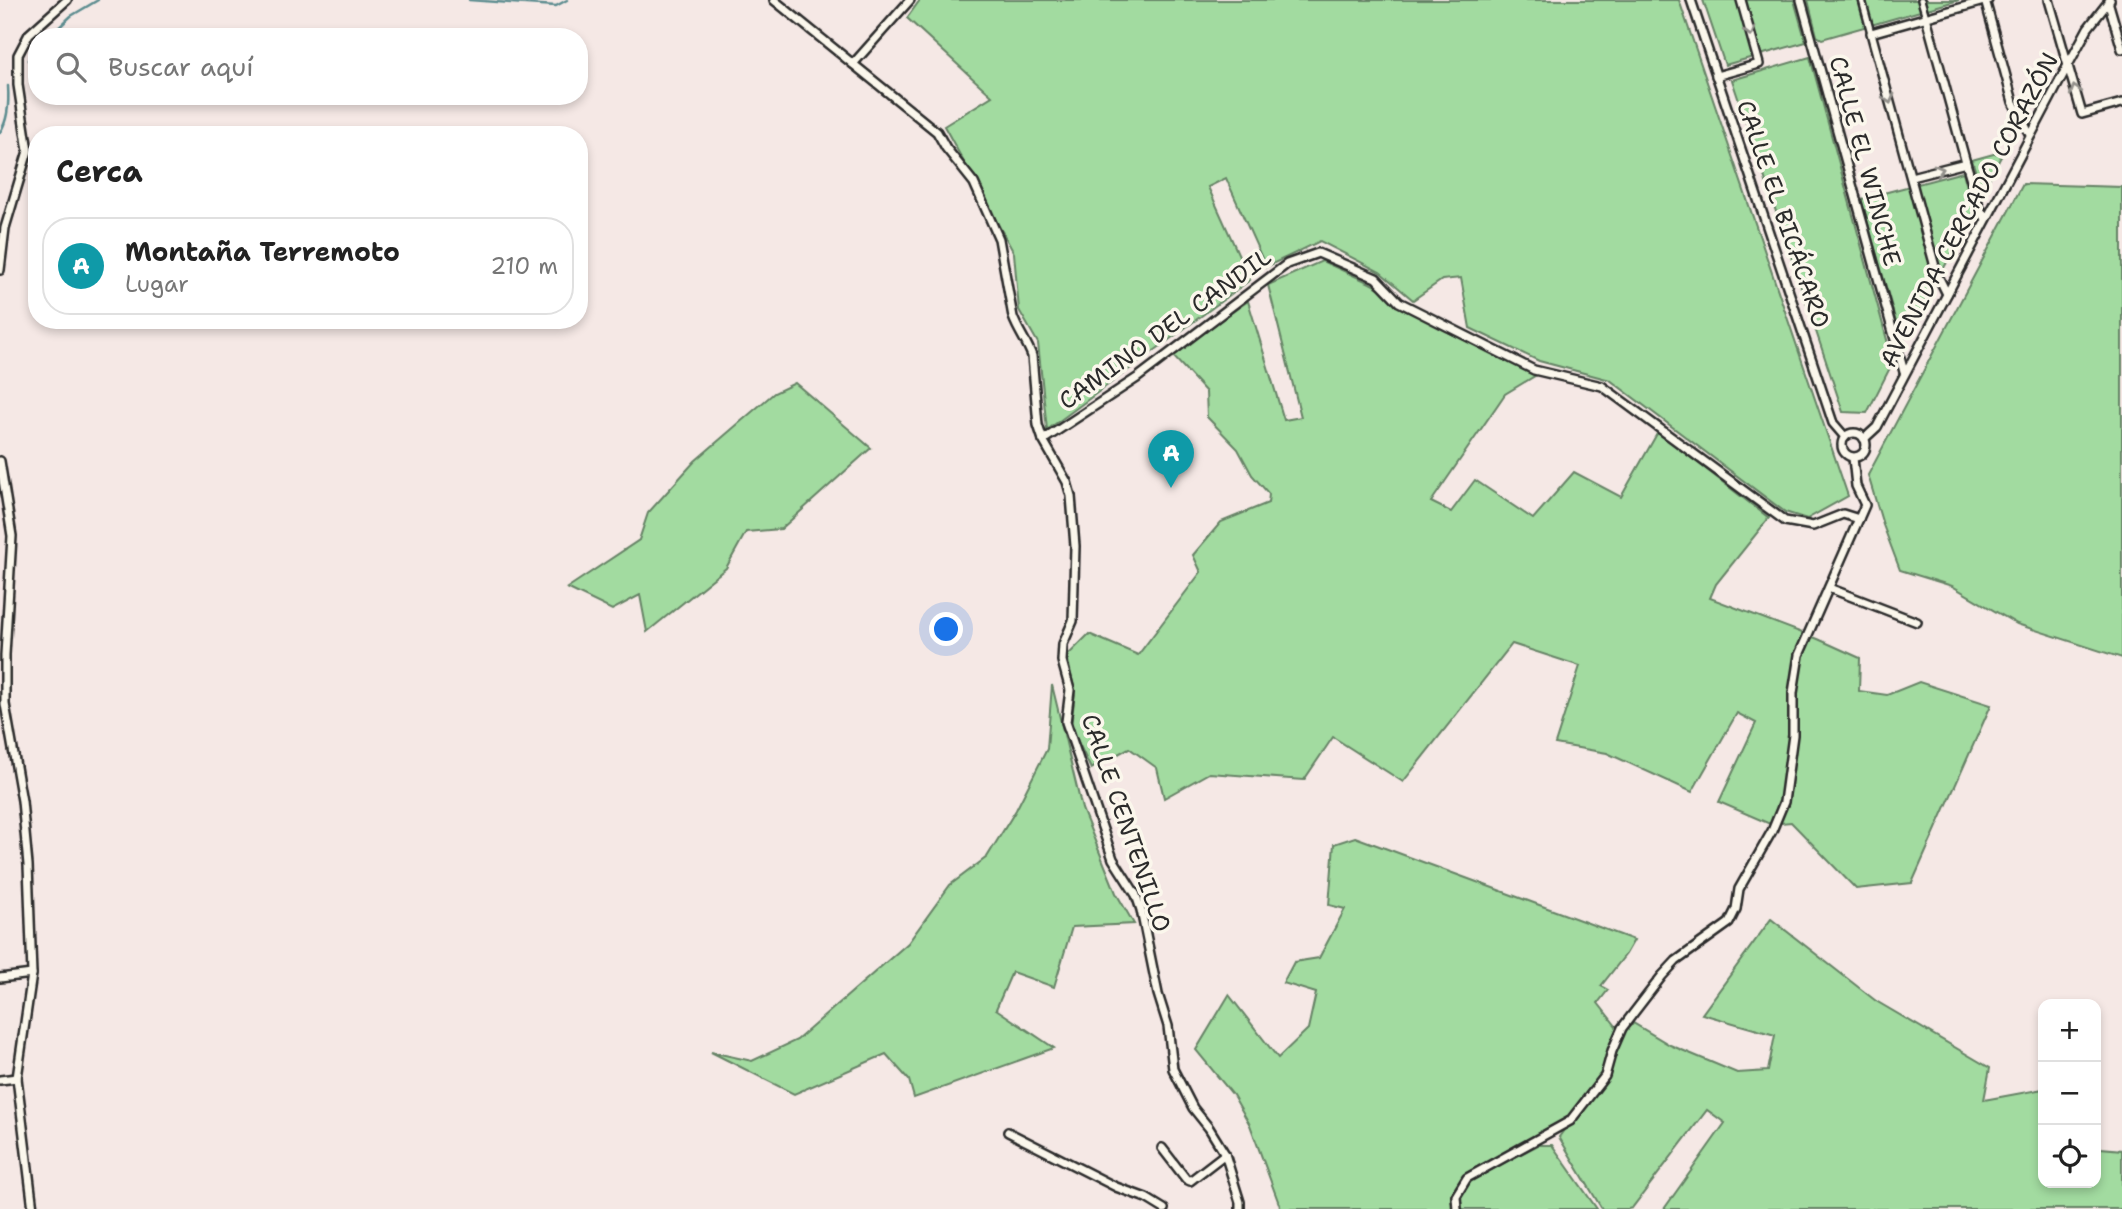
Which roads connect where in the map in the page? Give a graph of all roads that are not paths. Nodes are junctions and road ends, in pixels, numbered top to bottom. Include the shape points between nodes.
1 (67, 0) edge
2 (774, 0) edge
3 (910, 0) edge
4 (1690, 0) edge
5 (1741, 0) edge
6 (1801, 0) edge
7 (1862, 0) edge
8 (1921, 0) edge
9 (1986, 0) edge
10 (2049, 0) edge
11 (2109, 1) edge
12 (1926, 17) junction
13 (35, 28) edge
14 (1871, 33) junction
15 (28, 35) edge
16 (2122, 49) edge
17 (853, 64) junction
18 (2067, 66) junction
19 (1716, 76) junction
20 (2122, 103) edge
21 (2030, 135) junction
22 (28, 150) edge
23 (28, 150) edge
24 (1966, 163) junction
25 (1911, 177) junction
26 (1986, 219) junction
27 (3, 229) edge
28 (0, 270) edge
29 (1947, 294) junction
30 (1904, 373) junction
31 (1845, 437) junction
32 (1864, 439) junction
33 (1043, 440) junction
34 (1853, 458) junction
35 (0, 461) edge
36 (1860, 519) junction
37 (1829, 588) junction
38 (1917, 622) dead end
39 (32, 974) junction
40 (0, 978) edge
41 (17, 1078) junction
42 (0, 1080) edge
43 (1008, 1132) dead end
44 (1162, 1148) dead end
45 (1225, 1154) junction
46 (33, 1209) edge
47 (1164, 1209) edge
48 (1240, 1209) edge
49 (1457, 1209) edge

1 - 13 street
2 - 17 street, CALLE CENTENILLO
3 - 17 street
4 - 19 street, CALLE EL BICÁCARO
5 -> 19 street via 1759,64
6 - 30 street, CALLE EL WINCHE
7 - 14 street
8 - 12 street
9 - 12 street
9 - 21 street via 2013,102
10 - 18 street
11 - 16 street
11 - 18 street, AVENIDA CERCADO CORAZÓN
12 - 14 street
12 - 24 street
14 -> 25 street
15 - 22 street via 18,55
17 - 33 street, CALLE CENTENILLO via 937,132 974,183 999,239 1013,317 1032,356
20 -> 18 street via 2082,114
18 - 21 street, AVENIDA CERCADO CORAZÓN
19 - 31 street, CALLE EL BICÁCARO via 1833,423
21 - 26 street, AVENIDA CERCADO CORAZÓN
23 - 27 street
25 -> 24 street
24 - 26 street
25 - 29 street via 1937,274
26 - 29 street, AVENIDA CERCADO CORAZÓN
27 - 28 street
29 - 30 street, AVENIDA CERCADO CORAZÓN
30 - 32 street, AVENIDA CERCADO CORAZÓN via 1877,427
31 - 32 street via 1850,433
31 - 34 street via 1843,452
32 - 34 street via 1865,450
33 - 36 street, CAMINO DEL CANDIL via 1137,377 1287,264 1318,253 1376,278 1399,302 1534,370 1602,386 1785,521 1813,526 1843,514
33 - 45 street, CALLE CENTENILLO via 1071,496 1073,621 1062,661 1070,690 1066,722 1114,859 1142,910 1173,1069
34 - 36 street via 1856,486 1865,505
35 - 39 street via 12,536 5,704 22,801
36 - 37 street
37 - 38 street
37 - 49 street via 1799,655 1783,802 1739,888 1729,923 1662,976 1622,1028 1605,1076 1570,1121 1467,1178 1457,1196
39 - 40 street
39 - 41 street
41 - 42 street
41 - 46 street
43 - 47 street
44 - 45 street via 1190,1181
45 - 48 street, CALLE CENTENILLO

